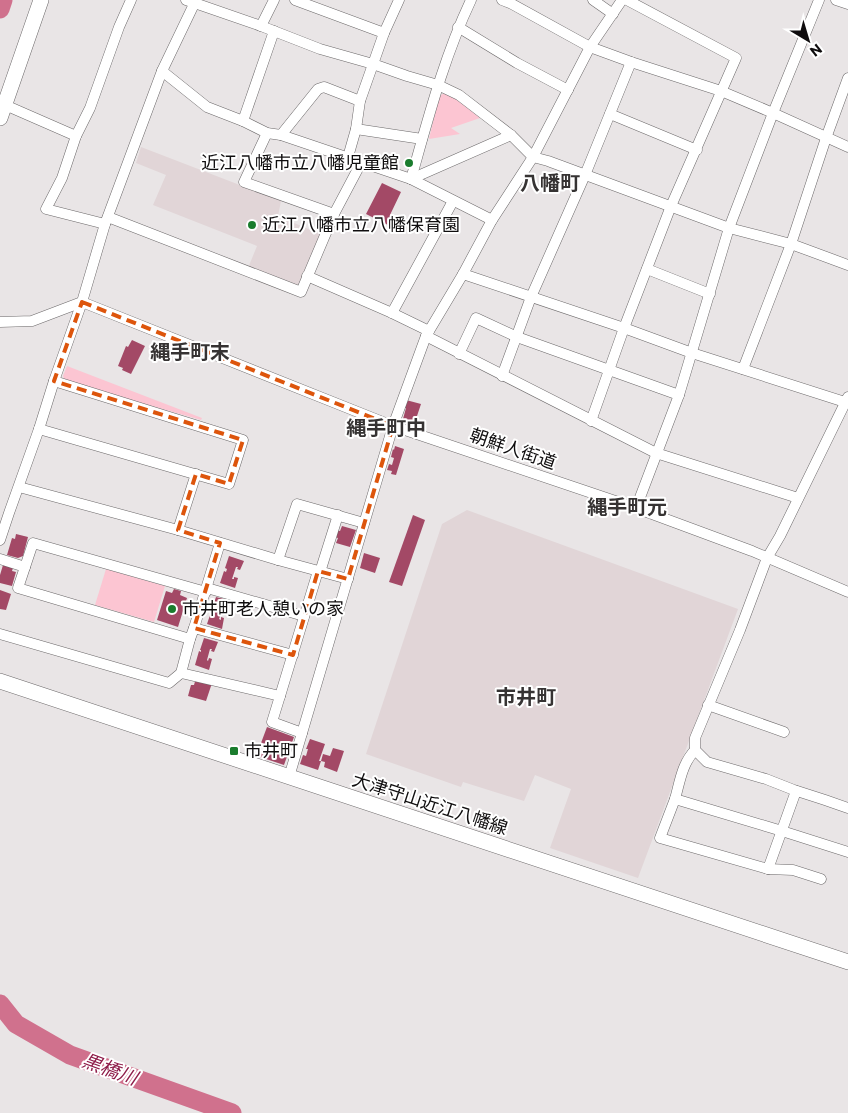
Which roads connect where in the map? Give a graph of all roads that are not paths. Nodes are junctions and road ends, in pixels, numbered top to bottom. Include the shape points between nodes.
1 (41, 0) edge
2 (131, 0) edge
3 (274, 0) edge
4 (294, 0) edge
5 (471, 0) edge
6 (502, 0) edge
7 (593, 0) edge
8 (622, 0) edge
9 (627, 0) edge
10 (819, 0) edge
11 (836, 0) edge
12 (192, 1) edge
13 (396, 1) edge
14 (848, 4) edge
15 (612, 14) junction
16 (261, 26) junction
17 (458, 27) junction
18 (274, 31) junction
19 (384, 33) junction
20 (590, 47) junction
21 (631, 62) junction
22 (373, 64) junction
23 (162, 71) junction
24 (848, 78) edge
25 (438, 85) junction
26 (568, 90) junction
27 (721, 92) junction
28 (360, 102) junction
29 (2, 112) edge
30 (773, 113) junction
31 (610, 114) junction
32 (242, 121) junction
33 (356, 129) junction
34 (267, 133) junction
35 (281, 135) junction
36 (511, 135) junction
37 (76, 136) junction
38 (826, 138) junction
39 (422, 139) junction
40 (848, 148) edge
41 (696, 150) junction
42 (348, 157) junction
43 (533, 157) junction
44 (361, 163) junction
45 (585, 175) junction
46 (411, 180) junction
47 (453, 201) junction
48 (671, 206) junction
49 (334, 214) junction
50 (106, 220) junction
51 (492, 220) junction
52 (729, 228) junction
53 (791, 244) junction
54 (848, 264) edge
55 (647, 269) junction
56 (463, 274) junction
57 (308, 276) junction
58 (710, 294) junction
59 (531, 297) junction
60 (82, 302) junction
61 (392, 313) junction
62 (0, 322) edge
63 (624, 328) junction
64 (427, 334) junction
65 (517, 337) junction
66 (692, 353) junction
67 (459, 354) junction
68 (609, 370) junction
69 (743, 370) junction
70 (502, 376) junction
71 (54, 381) junction
72 (679, 395) junction
73 (847, 401) edge
74 (591, 421) junction
75 (393, 426) junction
76 (39, 429) junction
77 (656, 453) junction
78 (196, 474) junction
79 (18, 487) junction
80 (798, 498) junction
81 (636, 508) junction
82 (4, 512) edge
83 (338, 515) junction
84 (364, 523) junction
85 (178, 530) junction
86 (0, 540) edge
87 (220, 543) junction
88 (767, 558) junction
89 (0, 559) edge
90 (278, 560) junction
91 (25, 567) junction
92 (319, 571) junction
93 (348, 579) junction
94 (206, 590) junction
95 (848, 592) edge
96 (304, 616) junction
97 (194, 628) junction
98 (0, 634) edge
99 (190, 638) junction
100 (293, 655) junction
101 (181, 673) junction
102 (0, 681) edge
103 (280, 696) junction
104 (708, 705) junction
105 (784, 732) dead end
106 (302, 733) junction
107 (695, 750) junction
108 (289, 777) junction
109 (796, 791) junction
110 (675, 798) junction
111 (848, 808) edge
112 (782, 831) junction
113 (848, 852) edge
114 (768, 869) junction
115 (822, 879) dead end
116 (848, 962) edge

1 - 29 main road
2 - 37 street
3 - 16 street
4 - 19 street
5 - 17 street
6 - 20 street
7 - 15 street
8 - 15 street
9 - 27 street via 736,58
10 - 30 street
11 - 14 street
12 - 16 street
12 - 23 street
13 - 19 street
15 - 20 street
16 - 18 street
17 - 25 street
17 - 26 street
18 - 22 street via 320,49
18 - 32 street
19 - 22 street
20 - 21 street
20 - 26 street
21 - 27 street
21 - 31 street
22 - 25 street
22 - 28 street
23 - 32 street via 207,107
23 - 50 street
24 - 38 street
25 - 36 street via 459,95
25 - 39 street
26 - 43 street
27 - 30 street
27 - 41 street
28 - 33 street
28 - 35 street via 324,87 318,89
29 - 37 street
30 - 38 street
30 - 52 street
31 - 41 street
31 - 45 street
32 - 34 street
33 - 39 street
33 - 42 street
34 - 35 street
34 - 49 street via 244,182
35 - 42 street
36 - 43 street
36 - 46 street
37 - 50 street via 62,178 46,209
38 - 40 street
38 - 53 street
39 - 46 street
41 - 48 street
42 - 44 street
43 - 45 street
43 - 51 street
44 - 46 street
44 - 49 street
45 - 48 street
45 - 59 street
46 - 47 street
47 - 51 street
47 - 61 street
48 - 52 street
48 - 55 street
49 - 57 street
50 - 57 street via 301,292
50 - 60 street
51 - 56 street
52 - 53 street
52 - 58 street
53 - 54 street
53 - 69 street
55 - 58 street
55 - 63 street
56 - 59 street
56 - 64 street
57 - 61 street
58 - 66 street
59 - 63 street
59 - 65 street
60 - 62 street via 32,321
60 - 71 street
60 - 75 street, 朝鮮人街道
61 - 64 street
63 - 66 street
63 - 68 street
64 - 67 street
64 - 75 street
65 - 67 street via 476,318
65 - 68 street
65 - 70 street
66 - 69 street
66 - 72 street
67 - 70 street
68 - 72 street
68 - 74 street
69 - 73 street
70 - 74 street
71 - 76 street
71 - 78 street via 243,440 229,484
72 - 77 street
73 - 80 street
74 - 77 street
75 - 81 street, 朝鮮人街道
75 - 84 street
76 - 78 street
76 - 79 street
77 - 80 street
77 - 81 street
78 - 85 street
79 - 82 street
79 - 85 street
80 - 88 street
81 - 88 street, 朝鮮人街道
82 - 86 street
83 - 84 street
83 - 90 street via 297,504
83 - 92 street
84 - 93 street
85 - 87 street
87 - 90 street
87 - 94 street
88 - 95 street, 朝鮮人街道
88 - 104 street
89 - 91 street
90 - 92 street
91 - 94 street via 33,543
91 - 99 street via 18,588
92 - 93 street
92 - 96 street
93 - 106 street
94 - 96 street
94 - 97 street
96 - 100 street
97 - 99 street
97 - 100 street
98 - 101 street via 169,683
99 - 101 street
100 - 103 street
101 - 103 street
102 - 108 main road, 大津守山近江八幡線
103 - 106 street via 272,722
104 - 105 street
104 - 107 street via 695,738
106 - 108 street
107 - 109 street via 707,762
107 - 110 street via 687,758
108 - 116 main road, 大津守山近江八幡線
109 - 111 street
109 - 112 street
110 - 112 street
110 - 114 street via 660,838
112 - 113 street
112 - 114 street
114 - 115 street via 793,870

